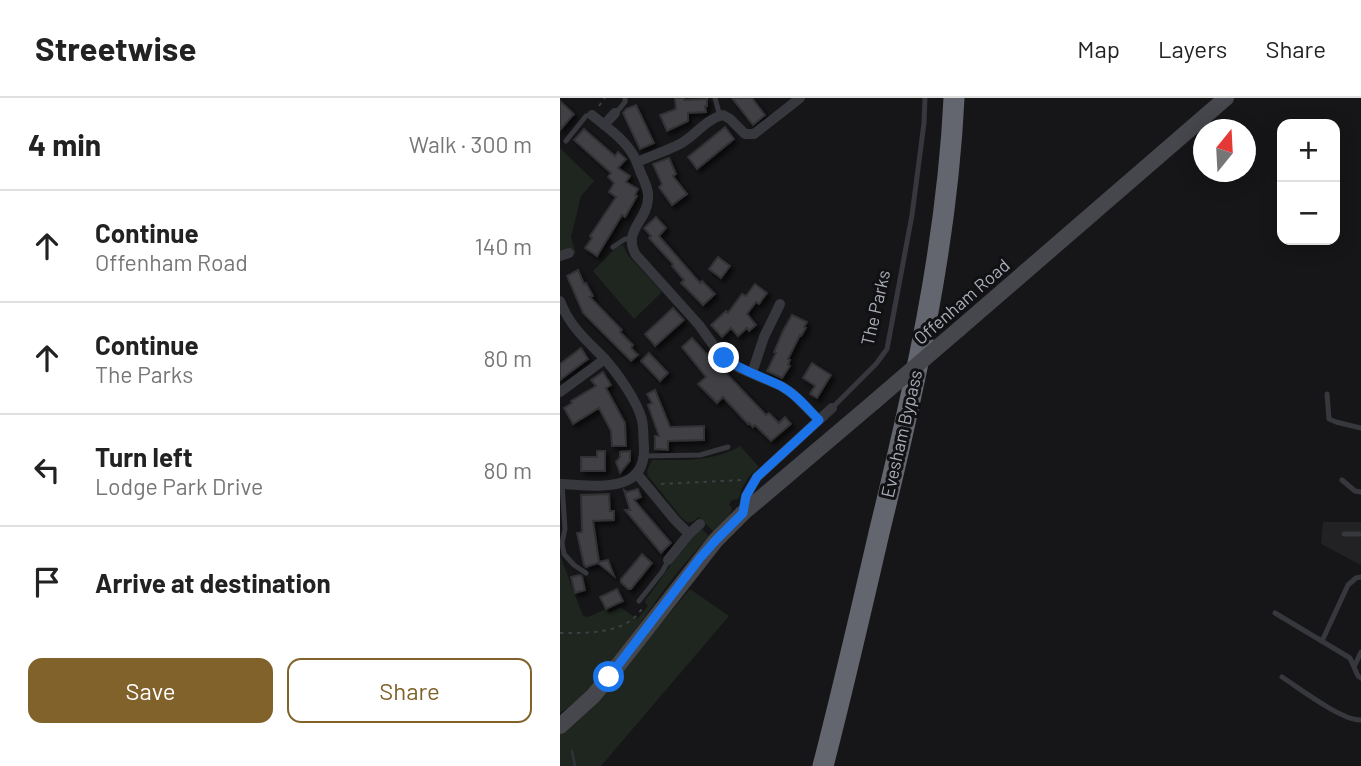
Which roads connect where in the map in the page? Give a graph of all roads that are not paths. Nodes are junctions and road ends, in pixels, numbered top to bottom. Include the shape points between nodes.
1 (625, 98) edge
2 (715, 98) edge
3 (800, 98) edge
4 (925, 98) edge
5 (954, 98) edge
6 (1226, 98) edge
7 (615, 113) joint
8 (592, 115) joint
9 (720, 116) junction
10 (604, 125) junction
11 (566, 141) dead end
12 (637, 162) junction
13 (631, 239) junction
14 (613, 247) dead end
15 (560, 300) edge
16 (780, 304) dead end
17 (605, 359) junction
18 (752, 373) junction
19 (560, 392) edge
20 (1327, 394) dead end
21 (832, 408) joint
22 (819, 420) junction
23 (1361, 428) edge
24 (728, 447) dead end
25 (644, 456) junction
26 (637, 474) junction
27 (1342, 480) dead end
28 (561, 484) edge
29 (1361, 492) edge
30 (738, 508) junction
31 (700, 524) dead end
32 (689, 534) junction
33 (1344, 534) dead end
34 (1361, 534) edge
35 (668, 559) joint
36 (586, 573) dead end
37 (1361, 577) edge
38 (639, 601) road end
39 (1275, 612) dead end
40 (1322, 641) junction
41 (1361, 652) edge
42 (1354, 667) junction
43 (1282, 677) dead end
44 (1361, 678) edge
45 (1361, 720) edge
46 (560, 726) edge
47 (823, 766) edge

1 - 7 lane
2 - 9 lane
3 - 9 street via 754,134 745,134
4 - 21 lane, The Parks via 912,215 887,349
5 - 47 highway, Evesham Bypass via 947,191 929,308
6 - 30 main road, Offenham Road, bridge via 874,402
7 - 10 street
8 - 10 street
8 - 11 lane
9 - 12 street via 681,143
10 - 12 street via 632,151
12 - 13 street via 649,198
13 - 14 lane
13 - 18 street via 636,255 713,346 724,358
15 - 17 street via 574,328
16 - 18 street
17 - 19 street
17 - 25 street via 641,418
18 - 22 street via 793,394
20 - 23 lane via 1329,419
21 - 22 street, The Parks
22 - 30 street, The Parks via 755,480
24 - 25 lane via 700,455
25 - 26 street
26 - 28 street via 614,484
26 - 32 street
27 - 29 lane
28 - 36 lane via 564,554
30 - 46 main road, Offenham Road via 609,677
31 - 32 street
32 - 35 street
33 - 34 lane
35 - 38 lane
37 - 40 lane via 1348,585
39 - 40 lane
40 - 42 lane via 1350,658
41 - 42 lane
42 - 44 lane
43 - 45 lane via 1317,701

